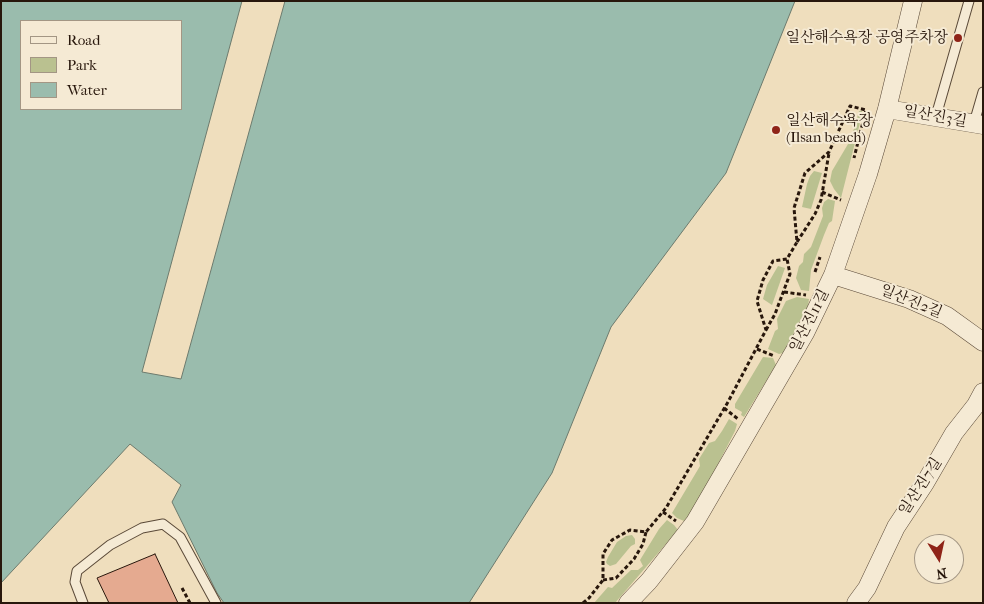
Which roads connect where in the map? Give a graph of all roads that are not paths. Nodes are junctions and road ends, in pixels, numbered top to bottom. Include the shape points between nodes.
1 (913, 1) edge
2 (969, 1) edge
3 (983, 92) edge
4 (887, 109) junction
5 (936, 116) junction
6 (978, 124) edge
7 (833, 274) junction
8 (983, 342) edge
9 (983, 392) edge
10 (83, 603) edge
11 (216, 603) edge
12 (628, 603) edge
13 (856, 603) edge

1 - 4 street, 일산진11길
2 - 5 lane
3 - 6 lane
4 - 5 street, 일산진3길
4 - 7 street, 일산진11길
5 - 6 street, 일산진3길
7 - 8 street, 일산진2길 via 909,299 948,316
7 - 12 street, 일산진11길 via 805,332 695,522
9 - 13 street, 일산진7길 via 896,526 868,588
10 - 11 lane via 75,582 77,571 118,540 142,528 163,524 180,538

